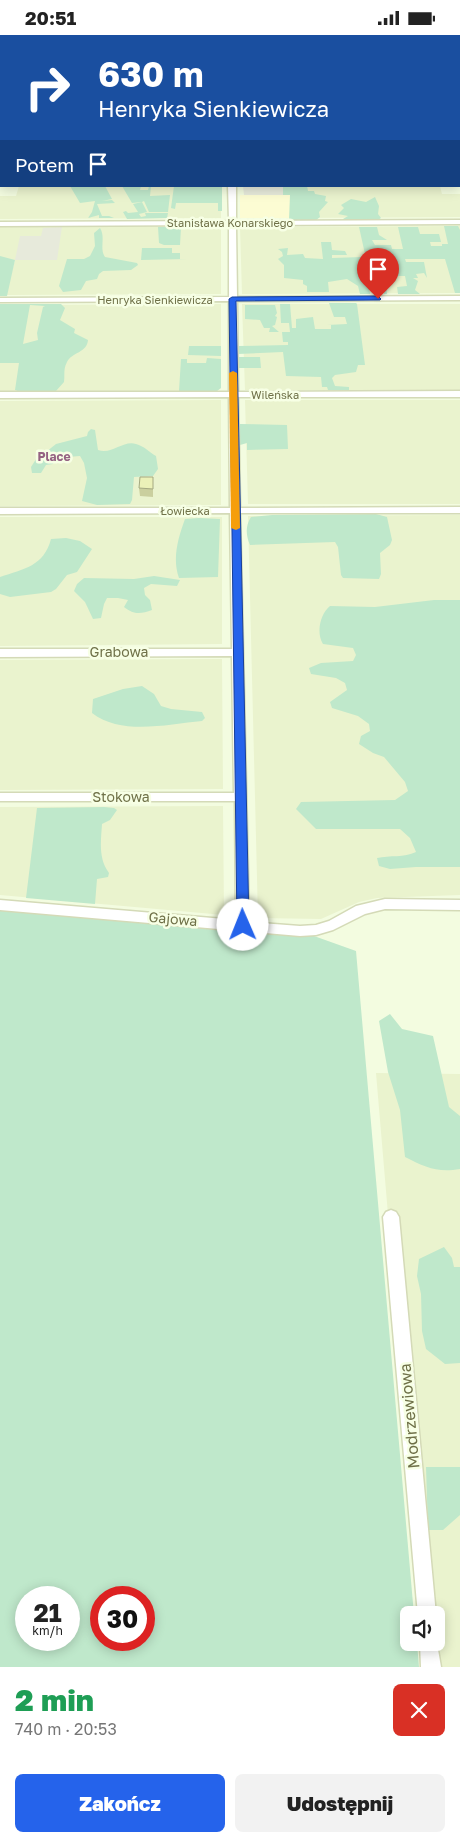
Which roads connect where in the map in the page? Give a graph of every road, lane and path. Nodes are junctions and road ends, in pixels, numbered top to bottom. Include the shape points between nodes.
1 (232, 187) edge
2 (460, 222) edge
3 (232, 223) junction
4 (0, 224) edge
5 (460, 298) edge
6 (232, 299) junction
7 (0, 300) edge
8 (0, 395) edge
9 (233, 395) junction
10 (460, 395) edge
11 (460, 509) edge
12 (0, 511) edge
13 (236, 511) junction
14 (238, 652) junction
15 (0, 653) edge
16 (0, 797) edge
17 (241, 797) junction
18 (0, 905) edge
19 (460, 905) edge
20 (243, 925) junction
21 (391, 1217) dead end
22 (425, 1606) edge
23 (430, 1651) edge
24 (431, 1667) edge

1 - 3 street
2 - 3 street, Stanisława Konarskiego
3 - 4 street, Stanisława Konarskiego
3 - 6 street
5 - 6 street, Henryka Sienkiewicza
6 - 7 street, Henryka Sienkiewicza
6 - 9 street
8 - 9 street, Wileńska
9 - 10 street, Wileńska
9 - 13 street
11 - 13 street, Łowiecka
12 - 13 street, Łowiecka
13 - 14 street
14 - 15 street, Grabowa
14 - 17 street
16 - 17 street, Stokowa
17 - 20 street
18 - 20 street, Gajowa
19 - 20 street, Gajowa via 385,905 361,910 316,930
21 - 22 street, Modrzewiowa
23 - 24 street

